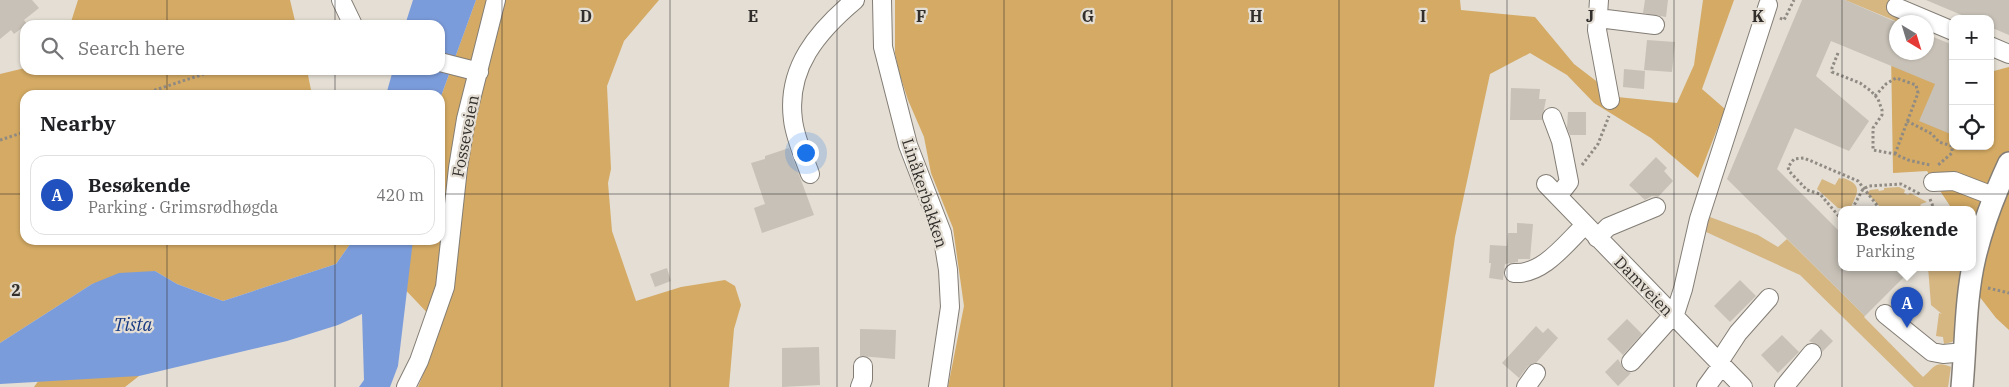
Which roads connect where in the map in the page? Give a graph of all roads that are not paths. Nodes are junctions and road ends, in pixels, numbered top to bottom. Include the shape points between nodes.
1 (342, 0) edge
2 (496, 0) edge
3 (855, 0) edge
4 (882, 0) edge
5 (1599, 0) edge
6 (1768, 5) dead end
7 (1896, 7) dead end
8 (1598, 18) junction
9 (351, 20) edge
10 (1655, 25) dead end
11 (1949, 29) edge
12 (1994, 48) edge
13 (2009, 54) edge
14 (445, 63) edge
15 (479, 72) junction
16 (1610, 100) road end
17 (1552, 117) dead end
18 (2009, 163) edge
19 (810, 174) dead end
20 (1928, 191) road end
21 (1993, 196) junction
22 (1656, 207) dead end
23 (1585, 225) junction
24 (1597, 238) junction
25 (1976, 258) edge
26 (1973, 271) edge
27 (1514, 272) dead end
28 (1769, 298) dead end
29 (1885, 314) dead end
30 (1673, 316) junction
31 (1965, 352) junction
32 (1812, 353) dead end
33 (1631, 362) dead end
34 (1720, 364) junction
35 (863, 366) dead end
36 (406, 387) edge
37 (860, 387) edge
38 (938, 387) edge
39 (1706, 387) edge
40 (1743, 387) edge
41 (1784, 387) edge
42 (1962, 387) edge

1 - 9 street
2 - 15 street, Fosseveien
3 - 19 street via 834,17 809,46 792,93 793,120
4 - 38 street, Linåkerbakken via 883,47 908,145 942,233 948,270 950,307
5 - 8 street
6 - 30 street via 1699,219 1683,289
7 - 11 street
8 - 10 street
8 - 16 street via 1597,30 1612,79
12 - 13 street
14 - 15 street
15 - 36 street, Fosseveien via 458,168 445,287 419,361
17 - 23 street, Damveien via 1561,141 1558,187
18 - 21 main road
20 - 21 street via 1954,181
21 - 25 main road
22 - 24 street via 1608,227
23 - 24 street, Damveien
23 - 27 street via 1542,266 1522,273
24 - 30 street, Damveien
26 - 31 main road
28 - 34 street via 1738,333
29 - 31 street via 1932,352
30 - 33 street
30 - 34 street, Damveien
31 - 42 main road
32 - 41 street
34 - 39 street
34 - 40 street, Damveien
35 - 37 street

